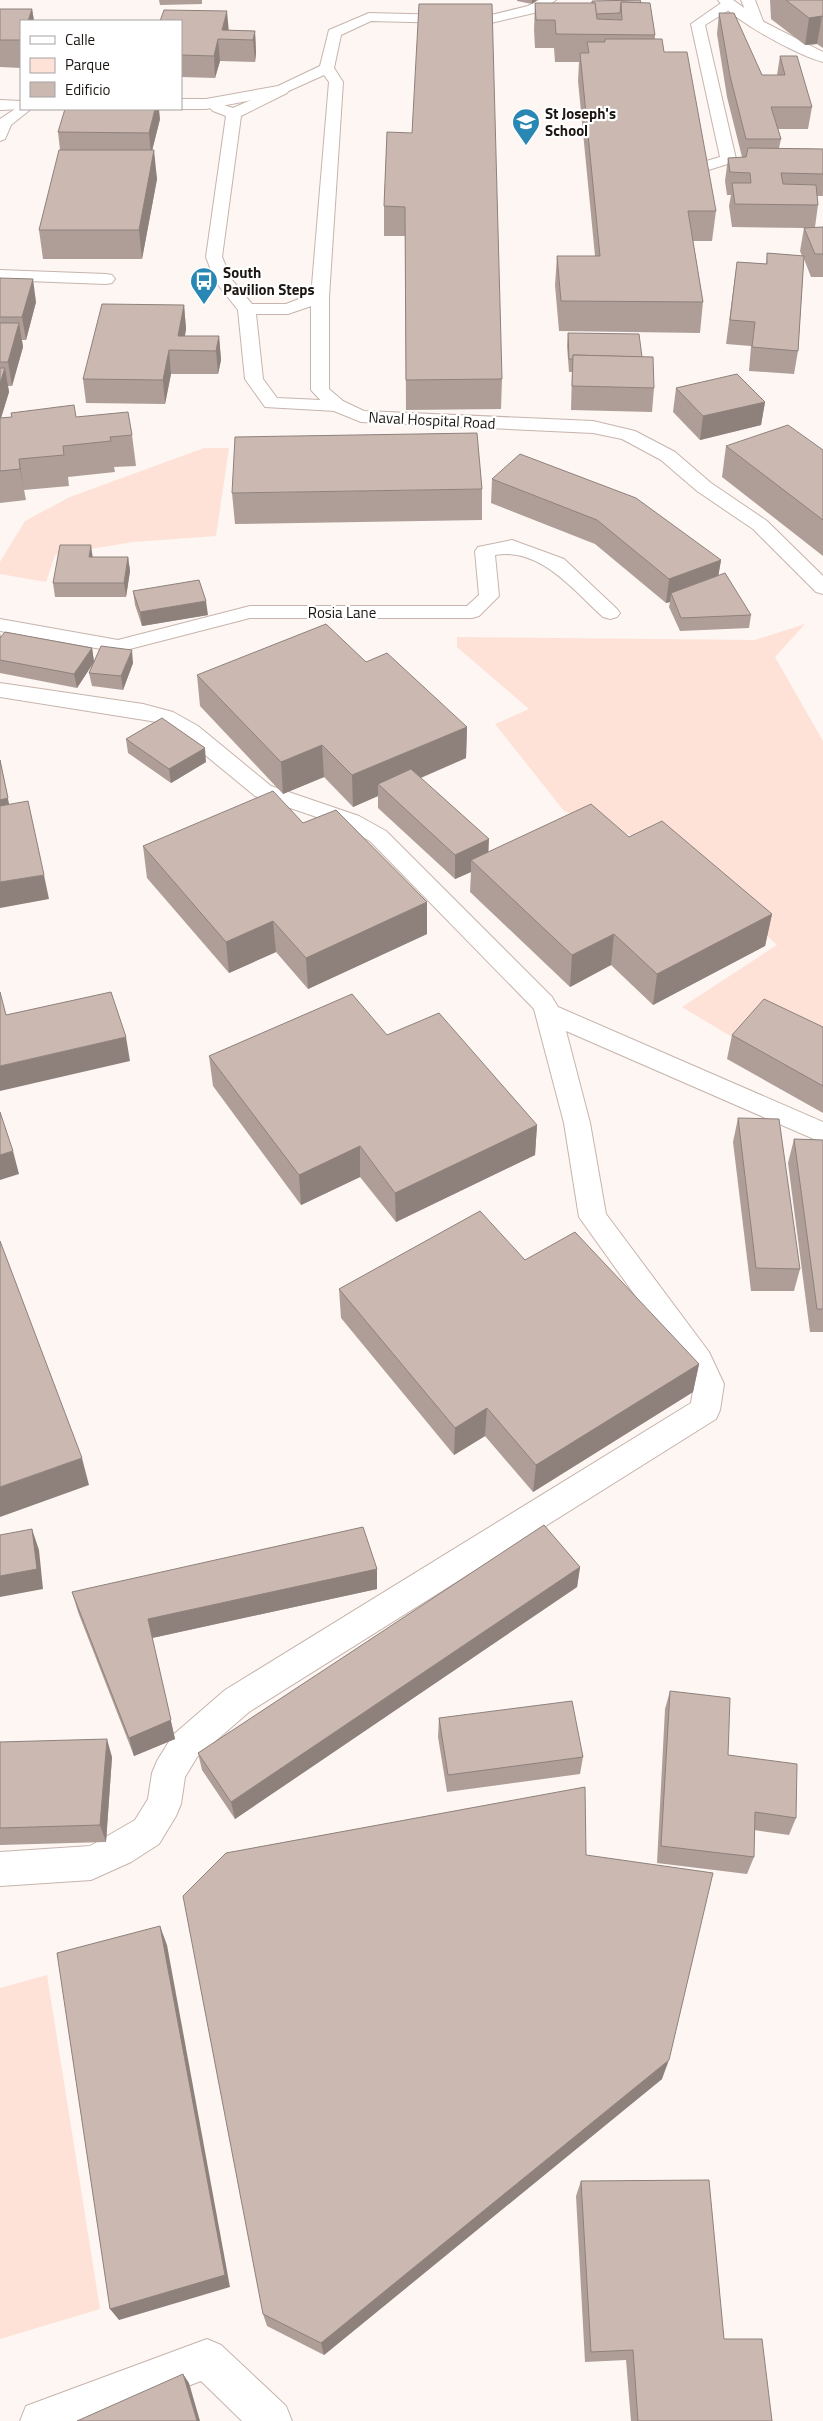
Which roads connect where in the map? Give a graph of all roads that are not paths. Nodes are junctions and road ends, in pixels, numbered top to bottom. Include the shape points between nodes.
1 (549, 0) edge
2 (748, 0) edge
3 (727, 2) edge
4 (497, 4) dead end
5 (518, 13) junction
6 (756, 21) junction
7 (823, 58) edge
8 (327, 68) junction
9 (282, 90) junction
10 (182, 104) edge
11 (206, 104) junction
12 (0, 105) edge
13 (20, 105) edge
14 (22, 110) edge
15 (234, 114) junction
16 (0, 136) edge
17 (702, 167) edge
18 (0, 276) edge
19 (106, 279) dead end
20 (320, 297) junction
21 (247, 309) junction
22 (336, 405) junction
23 (823, 588) edge
24 (610, 614) dead end
25 (0, 625) edge
26 (0, 690) edge
27 (549, 1013) junction
28 (823, 1132) edge
29 (0, 1869) edge
30 (41, 2421) edge
31 (272, 2421) edge

1 - 5 street
2 - 6 street
3 - 6 street
3 - 17 street via 698,24 728,159
4 - 5 street
5 - 8 street via 487,20 369,17 334,33
6 - 7 street
8 - 9 street
8 - 20 street, Naval Hospital Road via 336,82
9 - 11 street
9 - 15 street
10 - 11 street
11 - 15 street
12 - 13 street
14 - 16 street via 4,123
15 - 21 street via 214,257 224,281
18 - 19 street
20 - 21 street via 288,309
20 - 22 street, Naval Hospital Road via 320,390
21 - 22 street via 254,379 272,403
22 - 23 street, Naval Hospital Road via 361,416 593,427 634,437 668,456 704,487 760,525
24 - 25 street, Rosia Lane via 557,563 512,546 484,551 489,596 472,612 250,612 118,646
26 - 27 street via 165,717 190,731 263,792 368,829 456,914
27 - 28 street
27 - 29 street via 578,1123 593,1217 699,1361 709,1384 705,1410 236,1701 185,1746 169,1773 164,1804 147,1832 92,1863
30 - 31 street via 207,2359

